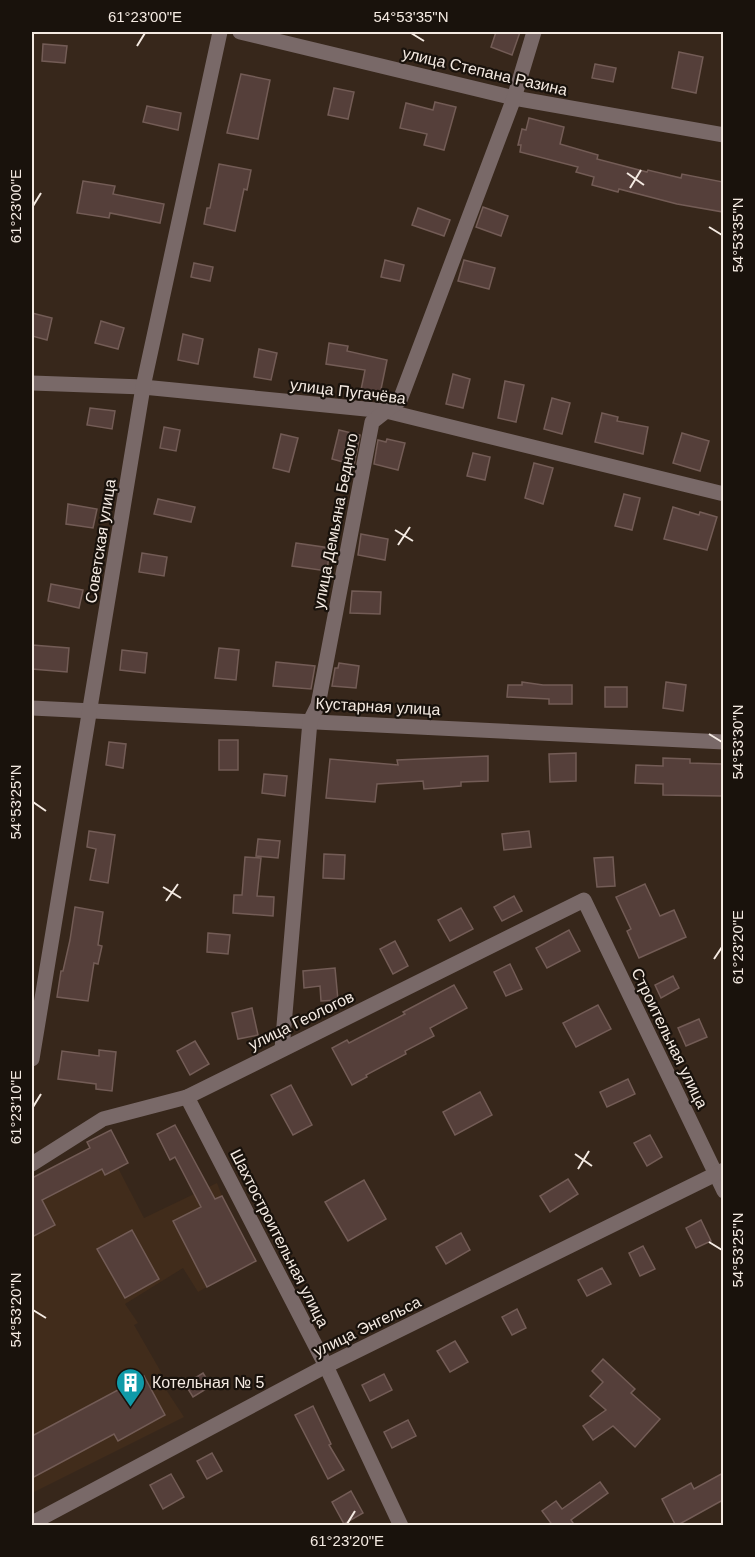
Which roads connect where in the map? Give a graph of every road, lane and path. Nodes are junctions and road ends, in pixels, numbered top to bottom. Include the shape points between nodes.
1 (220, 32) edge
2 (240, 32) edge
3 (534, 32) edge
4 (514, 98) junction
5 (723, 135) edge
6 (32, 382) edge
7 (143, 387) junction
8 (386, 411) junction
9 (723, 494) edge
10 (32, 708) edge
11 (91, 710) junction
12 (310, 721) junction
13 (723, 742) edge
14 (584, 900) joint
15 (282, 1049) junction
16 (32, 1059) edge
17 (187, 1098) junction
18 (32, 1164) edge
19 (719, 1172) edge
20 (723, 1191) edge
21 (326, 1366) junction
22 (32, 1523) edge
23 (401, 1526) edge

1 - 7 street, Советская улица
2 - 4 street, улица Степана Разина
3 - 4 street, улица Демьяна Бедного
4 - 5 street, улица Степана Разина
4 - 8 street, улица Демьяна Бедного via 400,400
6 - 7 street, улица Пугачёва
7 - 8 street, улица Пугачёва
7 - 11 street, Советская улица
8 - 9 street, улица Пугачёва
8 - 12 street, улица Демьяна Бедного via 372,422 318,705
10 - 11 street, Кустарная улица
11 - 12 street, Кустарная улица
11 - 16 street, Советская улица
12 - 13 street, Кустарная улица
12 - 15 street, улица Демьяна Бедного
14 - 15 street, улица Геологов
14 - 19 street, Строительная улица
15 - 17 street, улица Геологов
17 - 18 street, улица Геологов via 103,1119
17 - 21 street, Шахтостроительная улица
19 - 20 street, Строительная улица
19 - 21 street, улица Энгельса
21 - 22 street, улица Энгельса
21 - 23 street, Шахтостроительная улица

